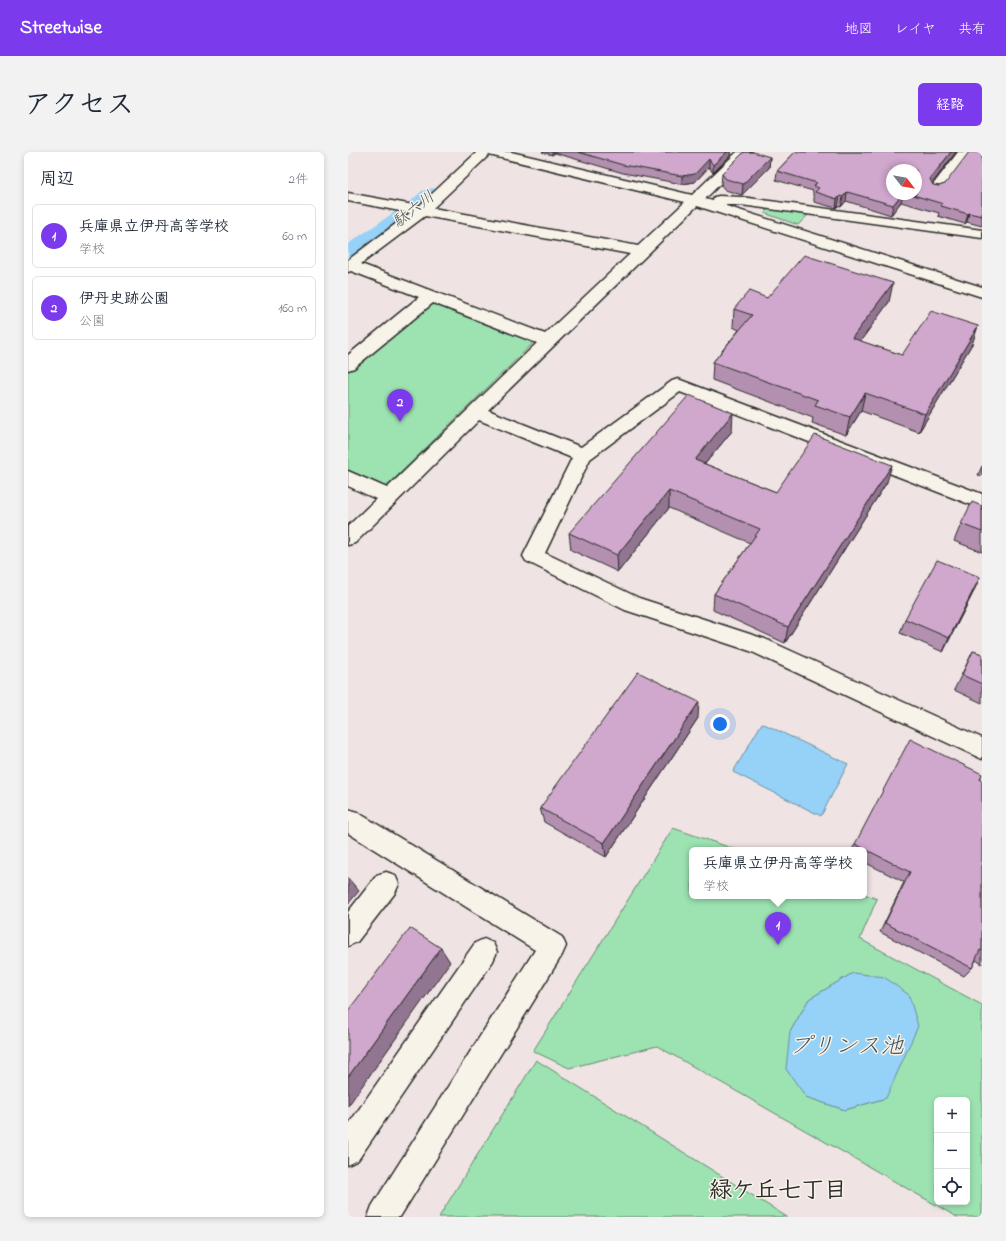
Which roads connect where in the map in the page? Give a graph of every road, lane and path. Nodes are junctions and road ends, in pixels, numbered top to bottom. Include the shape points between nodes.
1 (484, 152) edge
2 (493, 152) edge
3 (745, 152) edge
4 (965, 152) edge
5 (945, 185) edge
6 (348, 198) edge
7 (694, 200) junction
8 (422, 211) junction
9 (982, 234) edge
10 (641, 251) junction
11 (350, 267) edge
12 (982, 292) edge
13 (430, 296) junction
14 (548, 341) junction
15 (348, 364) edge
16 (476, 412) junction
17 (583, 454) junction
18 (348, 478) edge
19 (390, 496) junction
20 (982, 502) edge
21 (348, 538) edge
22 (982, 749) edge
23 (348, 820) edge
24 (386, 884) dead end
25 (348, 933) edge
26 (484, 952) dead end
27 (348, 1150) edge
28 (383, 1217) edge

1 - 8 street
2 - 7 street
3 - 7 street
4 - 5 street
6 - 8 street
7 - 9 street via 741,201
7 - 10 street
7 - 12 street
8 - 10 street
8 - 11 street
10 - 14 street
11 - 13 street
13 - 14 street
13 - 15 street
14 - 16 street
16 - 17 street
16 - 19 street
17 - 20 street via 678,385
17 - 22 street via 533,556 632,604 757,644
18 - 19 street
19 - 21 street
23 - 28 street via 553,946
24 - 25 street
26 - 27 street

